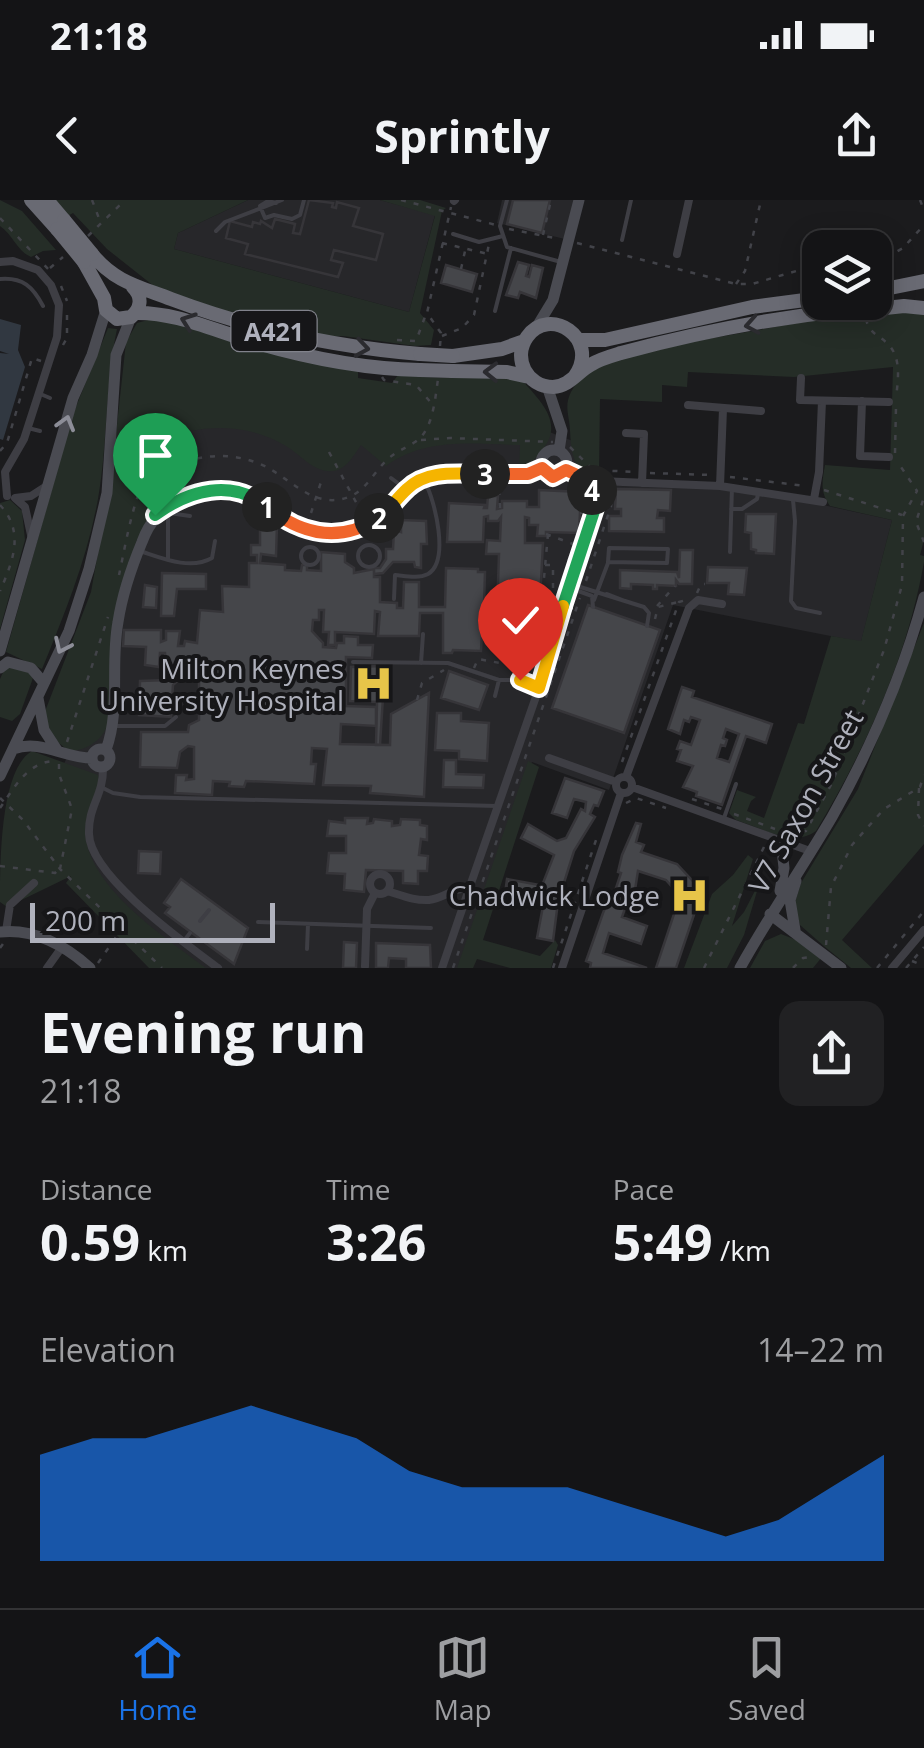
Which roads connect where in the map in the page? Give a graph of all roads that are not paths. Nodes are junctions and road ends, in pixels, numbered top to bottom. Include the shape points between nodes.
1 (31, 200) edge
2 (47, 200) edge
3 (304, 200) edge
4 (507, 200) edge
5 (579, 200) edge
6 (631, 200) edge
7 (689, 200) edge
8 (279, 202) edge
9 (261, 210) junction
10 (61, 225) junction
11 (216, 231) dead end
12 (453, 234) dead end
13 (503, 236) junction
14 (622, 240) dead end
15 (511, 248) junction
16 (13, 249) dead end
17 (677, 254) dead end
18 (88, 258) junction
19 (14, 261) junction
20 (0, 262) edge
21 (563, 263) junction
22 (0, 279) edge
23 (924, 281) edge
24 (49, 282) junction
25 (129, 285) junction
26 (892, 288) edge
27 (34, 289) junction
28 (553, 300) junction
29 (802, 300) edge
30 (105, 304) junction
31 (43, 306) dead end
32 (924, 308) edge
33 (495, 311) dead end
34 (133, 316) junction
35 (562, 326) junction
36 (536, 328) junction
37 (579, 340) junction
38 (524, 341) junction
39 (446, 361) junction
40 (420, 362) junction
41 (530, 377) junction
42 (802, 378) dead end
43 (562, 382) junction
44 (38, 394) junction
45 (50, 398) dead end
46 (822, 401) junction
47 (862, 402) junction
48 (889, 402) dead end
49 (688, 405) dead end
50 (723, 408) junction
51 (761, 411) dead end
52 (28, 428) junction
53 (40, 431) dead end
54 (626, 434) dead end
55 (560, 447) junction
56 (890, 456) dead end
57 (542, 468) junction
58 (568, 474) junction
59 (391, 478) dead end
60 (423, 478) junction
61 (642, 478) junction
62 (721, 481) junction
63 (588, 484) junction
64 (48, 486) junction
65 (271, 487) dead end
66 (732, 487) junction
67 (406, 489) junction
68 (758, 490) junction
69 (792, 496) junction
70 (7, 497) edge
71 (261, 502) junction
72 (732, 508) junction
73 (167, 510) junction
74 (190, 516) dead end
75 (363, 528) junction
76 (316, 533) junction
77 (215, 541) dead end
78 (32, 545) junction
79 (365, 545) junction
80 (311, 547) dead end
81 (139, 551) junction
82 (730, 552) dead end
83 (166, 559) junction
84 (608, 562) junction
85 (569, 586) junction
86 (583, 590) junction
87 (597, 593) junction
88 (394, 600) dead end
89 (594, 600) junction
90 (923, 603) edge
91 (722, 604) dead end
92 (594, 607) dead end
93 (820, 612) dead end
94 (649, 626) road end
95 (423, 634) dead end
96 (0, 651) edge
97 (353, 662) dead end
98 (421, 663) junction
99 (0, 668) edge
100 (499, 680) junction
101 (44, 683) junction
102 (539, 688) junction
103 (495, 696) dead end
104 (38, 697) junction
105 (176, 717) dead end
106 (114, 726) junction
107 (13, 750) junction
108 (61, 756) junction
109 (548, 758) dead end
110 (97, 762) junction
111 (0, 776) edge
112 (626, 777) junction
113 (616, 782) junction
114 (736, 784) dead end
115 (103, 788) junction
116 (632, 788) junction
117 (621, 793) junction
118 (497, 806) junction
119 (725, 814) junction
120 (775, 834) junction
121 (810, 851) junction
122 (800, 868) junction
123 (34, 883) road end
124 (469, 889) junction
125 (387, 890) junction
126 (375, 893) junction
127 (0, 895) edge
128 (10, 905) junction
129 (773, 909) junction
130 (209, 910) dead end
131 (200, 921) dead end
132 (258, 922) dead end
133 (308, 924) junction
134 (366, 925) junction
135 (431, 928) dead end
136 (795, 930) junction
137 (924, 930) edge
138 (3, 932) edge
139 (190, 933) dead end
140 (183, 942) junction
141 (62, 947) junction
142 (307, 949) dead end
143 (365, 966) edge
144 (47, 968) edge
145 (92, 968) edge
146 (218, 968) edge
147 (442, 968) edge
148 (562, 968) edge
149 (740, 968) edge
150 (841, 968) edge
151 (892, 968) edge

1 - 10 highway, A421
2 - 10 highway, A421
3 - 9 lane via 292,219 266,218
4 - 13 lane
5 - 21 street
6 - 14 lane
7 - 17 street
8 - 9 lane
9 - 11 lane
10 - 18 highway, A421, bridge
12 - 13 lane via 479,242
13 - 15 lane
15 - 21 lane
15 - 33 lane
16 - 19 street
18 - 25 highway, A421
18 - 30 highway, A421
19 - 20 street
19 - 24 street
21 - 28 street
22 - 27 lane
23 - 26 highway
24 - 27 lane
24 - 44 street via 60,320
25 - 30 highway via 114,285
25 - 34 highway via 140,297
25 -> 40 highway, A421 via 221,318
27 - 31 lane
28 - 35 street
28 - 36 street
29 - 37 highway
30 - 34 highway, A421 via 117,319
64 -> 30 street
32 -> 43 highway, bridge via 848,310 731,329 618,354
40 -> 34 highway, A421 via 376,366 307,356 171,315
34 -> 101 street via 116,355 107,493 98,531 69,631
35 - 36 highway
35 - 37 highway
36 - 38 highway
37 - 43 highway via 583,358
38 - 39 highway, A421
38 - 41 highway via 521,360
39 - 40 highway, A421, bridge
41 -> 39 highway, A421
41 - 43 highway
42 - 46 street via 800,400
43 - 55 street
44 - 45 lane
44 - 52 street
46 - 47 street
46 - 69 street via 818,501
47 - 48 street
47 - 56 street via 860,456
49 - 50 street
50 - 51 street
50 - 62 street
52 - 53 lane
52 - 70 street via 5,472
54 - 61 street via 644,434
55 - 57 street via 544,456
55 - 58 street
57 - 58 street via 553,477
57 - 60 street
58 - 63 street
59 - 67 lane
60 - 67 street
60 - 88 lane via 438,510 438,564 420,577 395,575
61 - 62 street
61 - 63 street
62 - 66 street
63 - 85 street via 597,502
64 - 70 street via 31,496
64 - 78 street
65 - 71 lane
66 - 68 street
66 - 72 lane
67 - 75 street
68 - 69 street
68 - 72 lane via 757,500
69 - 93 lane via 790,602
70 - 78 street via 29,518
71 - 73 street via 209,490 188,494
71 - 76 street
72 - 82 lane
73 - 74 lane
73 - 81 street via 155,515
73 - 83 lane
75 - 76 street
75 - 79 lane
76 - 80 lane
77 - 83 lane via 208,562
78 - 96 street
79 - 79 lane via 380,552 372,566 358,560
81 - 83 lane
81 - 106 street via 118,623
84 - 84 lane via 609,548 668,550 667,563
84 - 87 lane
85 - 86 lane
85 - 102 street
86 - 87 lane
86 - 89 lane
87 - 89 lane
87 - 94 lane via 647,609
89 - 92 lane
90 - 121 street, V7 Saxon Street via 872,740
91 - 112 street via 698,600 689,608
95 - 98 lane
97 - 98 lane
98 - 100 lane via 448,663
99 - 101 street via 22,663
100 - 102 lane
100 - 103 lane
101 - 104 street
102 - 118 street
104 - 107 street
104 - 108 street via 44,730
105 - 106 lane via 165,726
106 - 110 street
107 - 108 street via 31,745
107 - 111 street
108 - 110 street
109 - 113 street
110 - 115 street
112 - 113 street
112 - 116 street
113 - 117 street
114 - 119 lane
115 - 118 lane via 138,797
115 - 140 street via 89,816 96,859
116 - 117 street
116 - 119 street
117 - 148 street
118 - 124 street
119 - 120 street
120 - 121 street
120 - 129 street via 784,874
121 - 122 street, V7 Saxon Street
122 - 129 street, V7 Saxon Street
122 - 136 street via 790,900
123 - 128 street
124 - 125 street via 415,900
124 - 147 street
125 - 126 street
125 - 126 street via 389,878 379,873 370,881
126 - 134 street
127 - 128 street
128 - 138 street
129 - 136 street
129 - 149 street, V7 Saxon Street
130 - 131 lane
132 - 133 lane
133 - 134 lane
133 - 142 lane
134 - 135 lane
134 - 143 street
136 - 150 street
137 - 151 street
138 - 141 street via 40,936
139 - 140 lane
140 - 146 street
141 - 144 street
141 - 145 street

